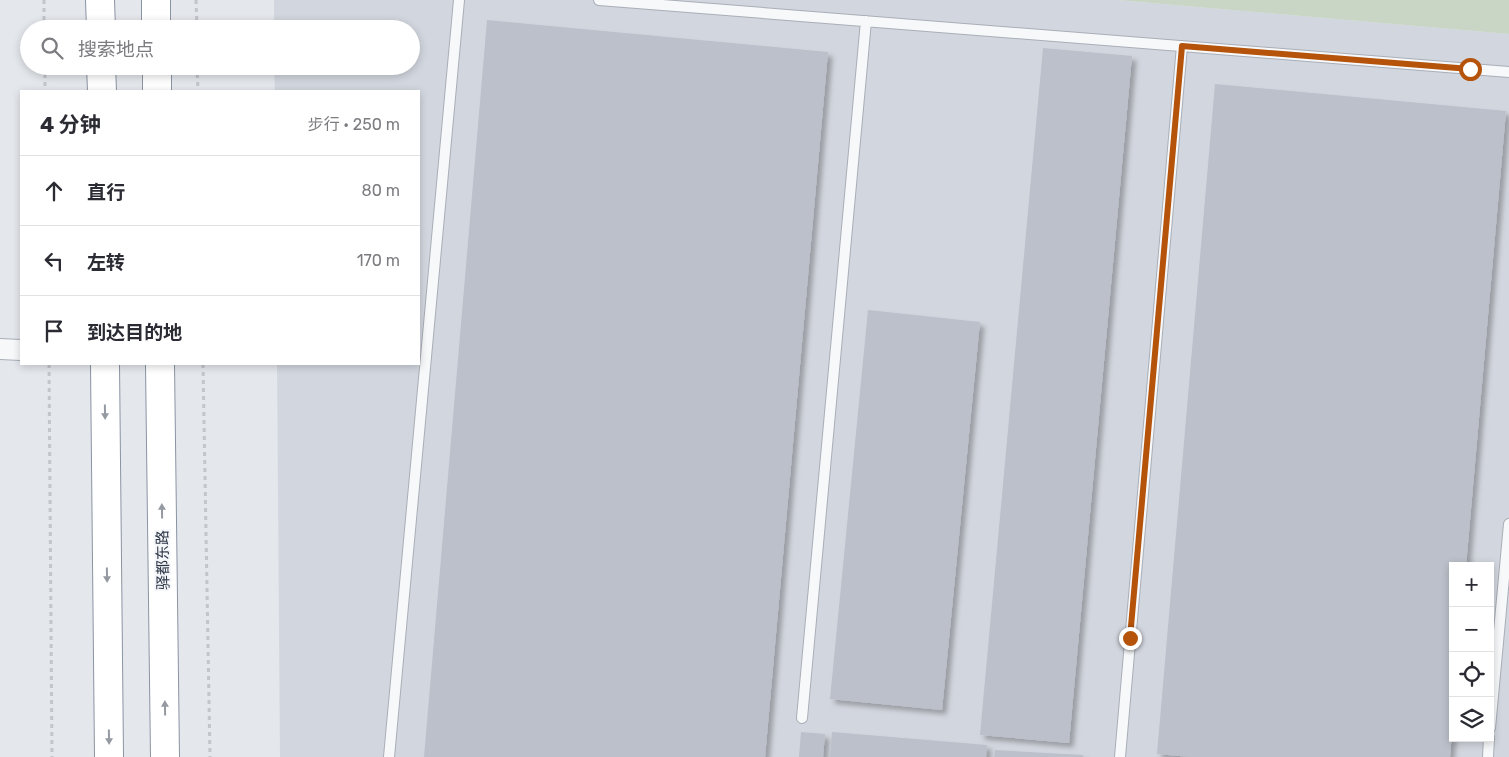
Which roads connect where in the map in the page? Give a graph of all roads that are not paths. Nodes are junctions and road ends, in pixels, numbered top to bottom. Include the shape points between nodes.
1 (100, 0) edge
2 (156, 0) edge
3 (459, 0) edge
4 (599, 0) edge
5 (101, 20) edge
6 (156, 20) edge
7 (866, 21) junction
8 (1182, 46) junction
9 (1509, 72) edge
10 (101, 75) edge
11 (156, 75) edge
12 (102, 90) edge
13 (157, 90) edge
14 (0, 349) edge
15 (20, 350) edge
16 (105, 365) edge
17 (160, 365) edge
18 (1509, 524) edge
19 (1493, 697) edge
20 (802, 718) dead end
21 (1489, 742) edge
22 (109, 757) edge
23 (166, 757) edge
24 (390, 757) edge
25 (1120, 757) edge
26 (1488, 757) edge

1 - 5 highway
2 - 6 highway
3 - 24 lane
4 - 7 lane
7 - 8 lane
7 - 20 lane
8 - 9 lane
8 - 25 lane
10 - 12 highway
11 - 13 highway
14 - 15 street
16 -> 22 highway
23 -> 17 highway, 驿都东路
18 - 19 lane
21 - 26 lane

